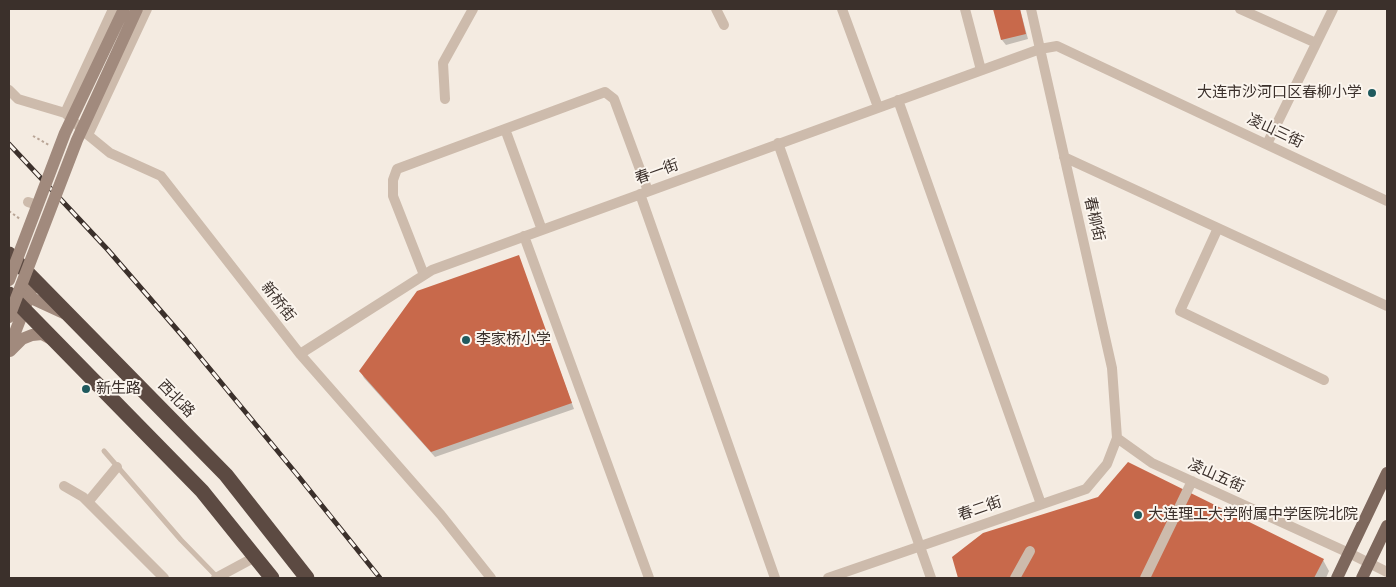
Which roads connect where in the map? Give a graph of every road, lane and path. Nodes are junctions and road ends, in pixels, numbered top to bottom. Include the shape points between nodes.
1 (113, 9) edge
2 (124, 9) edge
3 (137, 9) edge
4 (147, 9) edge
5 (473, 9) edge
6 (716, 9) edge
7 (842, 9) edge
8 (965, 9) edge
9 (1031, 9) edge
10 (1240, 9) edge
11 (1333, 9) edge
12 (724, 25) dead end
13 (1316, 43) junction
14 (1040, 48) junction
15 (981, 70) junction
16 (9, 90) edge
17 (445, 99) dead end
18 (898, 100) junction
19 (878, 107) junction
20 (65, 113) junction
21 (505, 129) junction
22 (88, 135) junction
23 (33, 136) dead end
24 (778, 143) junction
25 (1267, 144) junction
26 (56, 148) dead end
27 (1064, 157) junction
28 (644, 192) junction
29 (1387, 201) edge
30 (1218, 228) junction
31 (542, 230) junction
32 (524, 236) junction
33 (9, 254) edge
34 (424, 275) junction
35 (9, 280) edge
36 (35, 281) junction
37 (9, 294) edge
38 (27, 303) junction
39 (1387, 306) edge
40 (71, 317) junction
41 (9, 318) edge
42 (54, 340) junction
43 (9, 348) edge
44 (9, 352) edge
45 (300, 354) junction
46 (1324, 380) dead end
47 (1117, 438) junction
48 (104, 451) dead end
49 (117, 467) junction
50 (1387, 473) edge
51 (1192, 482) junction
52 (64, 486) dead end
53 (88, 502) junction
54 (1041, 504) junction
55 (1387, 526) edge
56 (920, 546) junction
57 (1030, 551) dead end
58 (1349, 553) junction
59 (255, 558) junction
60 (1369, 563) junction
61 (1387, 572) edge
62 (164, 578) edge
63 (219, 578) edge
64 (272, 578) edge
65 (307, 578) edge
66 (492, 578) edge
67 (649, 578) edge
68 (775, 578) edge
69 (828, 578) edge
70 (931, 578) edge
71 (1015, 578) edge
72 (1145, 578) edge
73 (1337, 578) edge
74 (1362, 578) edge

1 - 20 street
2 - 35 main road, bridge via 65,134
3 - 41 main road, bridge via 77,140
4 - 22 street
5 - 17 street via 443,63
6 - 12 street
7 - 19 street
8 - 15 street
9 - 14 street, 春柳街
10 - 13 street
11 - 13 street
13 - 25 street
14 - 15 street, 春一街
14 - 25 street, 凌山三街 via 1058,46
14 - 27 street, 春柳街
15 - 18 street, 春一街
16 - 20 street, 新桥街 via 18,100
18 - 19 street, 春一街
18 - 54 street
19 - 24 street, 春一街
20 - 22 street, 新桥街
21 - 28 street via 605,92 614,99
21 - 31 street
21 - 34 street via 398,169 393,180 393,196
22 - 45 street, 新桥街 via 110,153 161,176
23 - 26 path
24 - 28 street, 春一街
24 - 56 street
25 - 29 street, 凌山三街
27 - 30 street
27 - 47 street, 春柳街 via 1112,368
28 - 31 street, 春一街
28 - 68 street
30 - 39 street
30 - 46 street via 1180,311
31 - 32 street, 春一街
32 - 34 street, 春一街
32 - 67 street
33 - 36 highway, 西北路
34 - 45 street, 春一街
36 - 38 main road
36 - 40 highway, 西北路
37 - 38 highway
38 - 40 main road
38 - 42 highway
38 - 43 main road
40 - 65 highway, 西北路 via 226,475
42 - 44 main road via 42,334 32,335 22,339
42 - 59 highway via 202,491
45 - 66 street, 新桥街
47 - 51 street, 凌山五街 via 1152,463
47 - 54 street, 春二街 via 1107,464 1086,489
48 - 49 lane
49 - 53 street
49 - 63 lane
50 - 58 main road
51 - 58 street, 凌山五街
51 - 72 street
52 - 53 street
53 - 62 street
54 - 56 street, 春二街
55 - 60 main road
56 - 69 street, 春二街
56 - 70 street
57 - 71 street
58 - 60 street, 凌山五街
58 - 73 main road
59 - 63 street
59 - 64 highway
60 - 61 street, 凌山五街
60 - 74 main road

